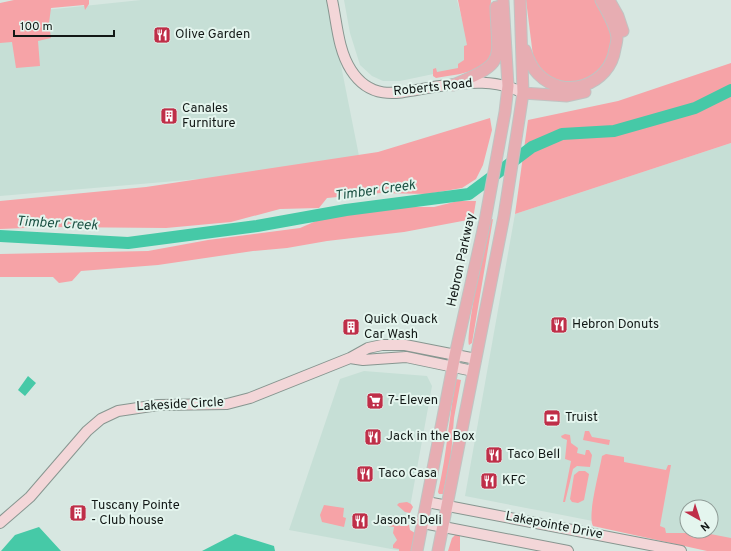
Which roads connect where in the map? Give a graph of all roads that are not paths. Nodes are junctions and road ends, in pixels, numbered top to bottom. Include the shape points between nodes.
1 (332, 0) edge
2 (496, 0) edge
3 (503, 0) edge
4 (520, 0) edge
5 (601, 0) edge
6 (609, 0) edge
7 (522, 37) junction
8 (453, 85) junction
9 (508, 86) junction
10 (523, 93) junction
11 (476, 359) junction
12 (454, 360) junction
13 (473, 371) junction
14 (427, 502) junction
15 (448, 504) junction
16 (0, 523) edge
17 (423, 523) junction
18 (443, 528) junction
19 (417, 551) edge
20 (438, 551) edge
21 (568, 551) edge
22 (681, 551) edge

1 - 8 main road, Roberts Road via 347,62 355,75 370,88 381,92 406,93
2 - 8 main road via 500,50 496,60 480,74
3 - 9 main road, Hebron Parkway
4 - 7 main road
5 - 7 main road via 613,22 617,38 610,65 602,75 590,83 572,88 547,82 537,74 530,63
6 - 10 main road via 618,16 623,38 618,61 611,74 594,88 574,95
7 - 10 main road
8 - 9 main road, Roberts Road via 488,82
9 - 10 main road, Roberts Road
9 - 12 main road, Hebron Parkway via 485,221
10 - 11 main road via 504,216
11 - 12 main road, Lakeside Circle
11 - 13 main road
12 - 13 main road, Lakeside Circle
12 - 14 main road, Hebron Parkway
12 - 16 main road, Lakeside Circle via 405,345 382,345 368,348 350,358 250,398 227,404 158,405 118,411 101,419 87,431 30,497
13 - 15 main road
14 - 15 main road, Lakepointe Drive
14 - 17 main road, Hebron Parkway
15 - 18 main road
15 - 22 main road, Lakepointe Drive
17 - 18 main road, Lakepointe Drive
17 - 19 main road, Hebron Parkway
18 - 20 main road
18 - 21 main road, Lakepointe Drive

